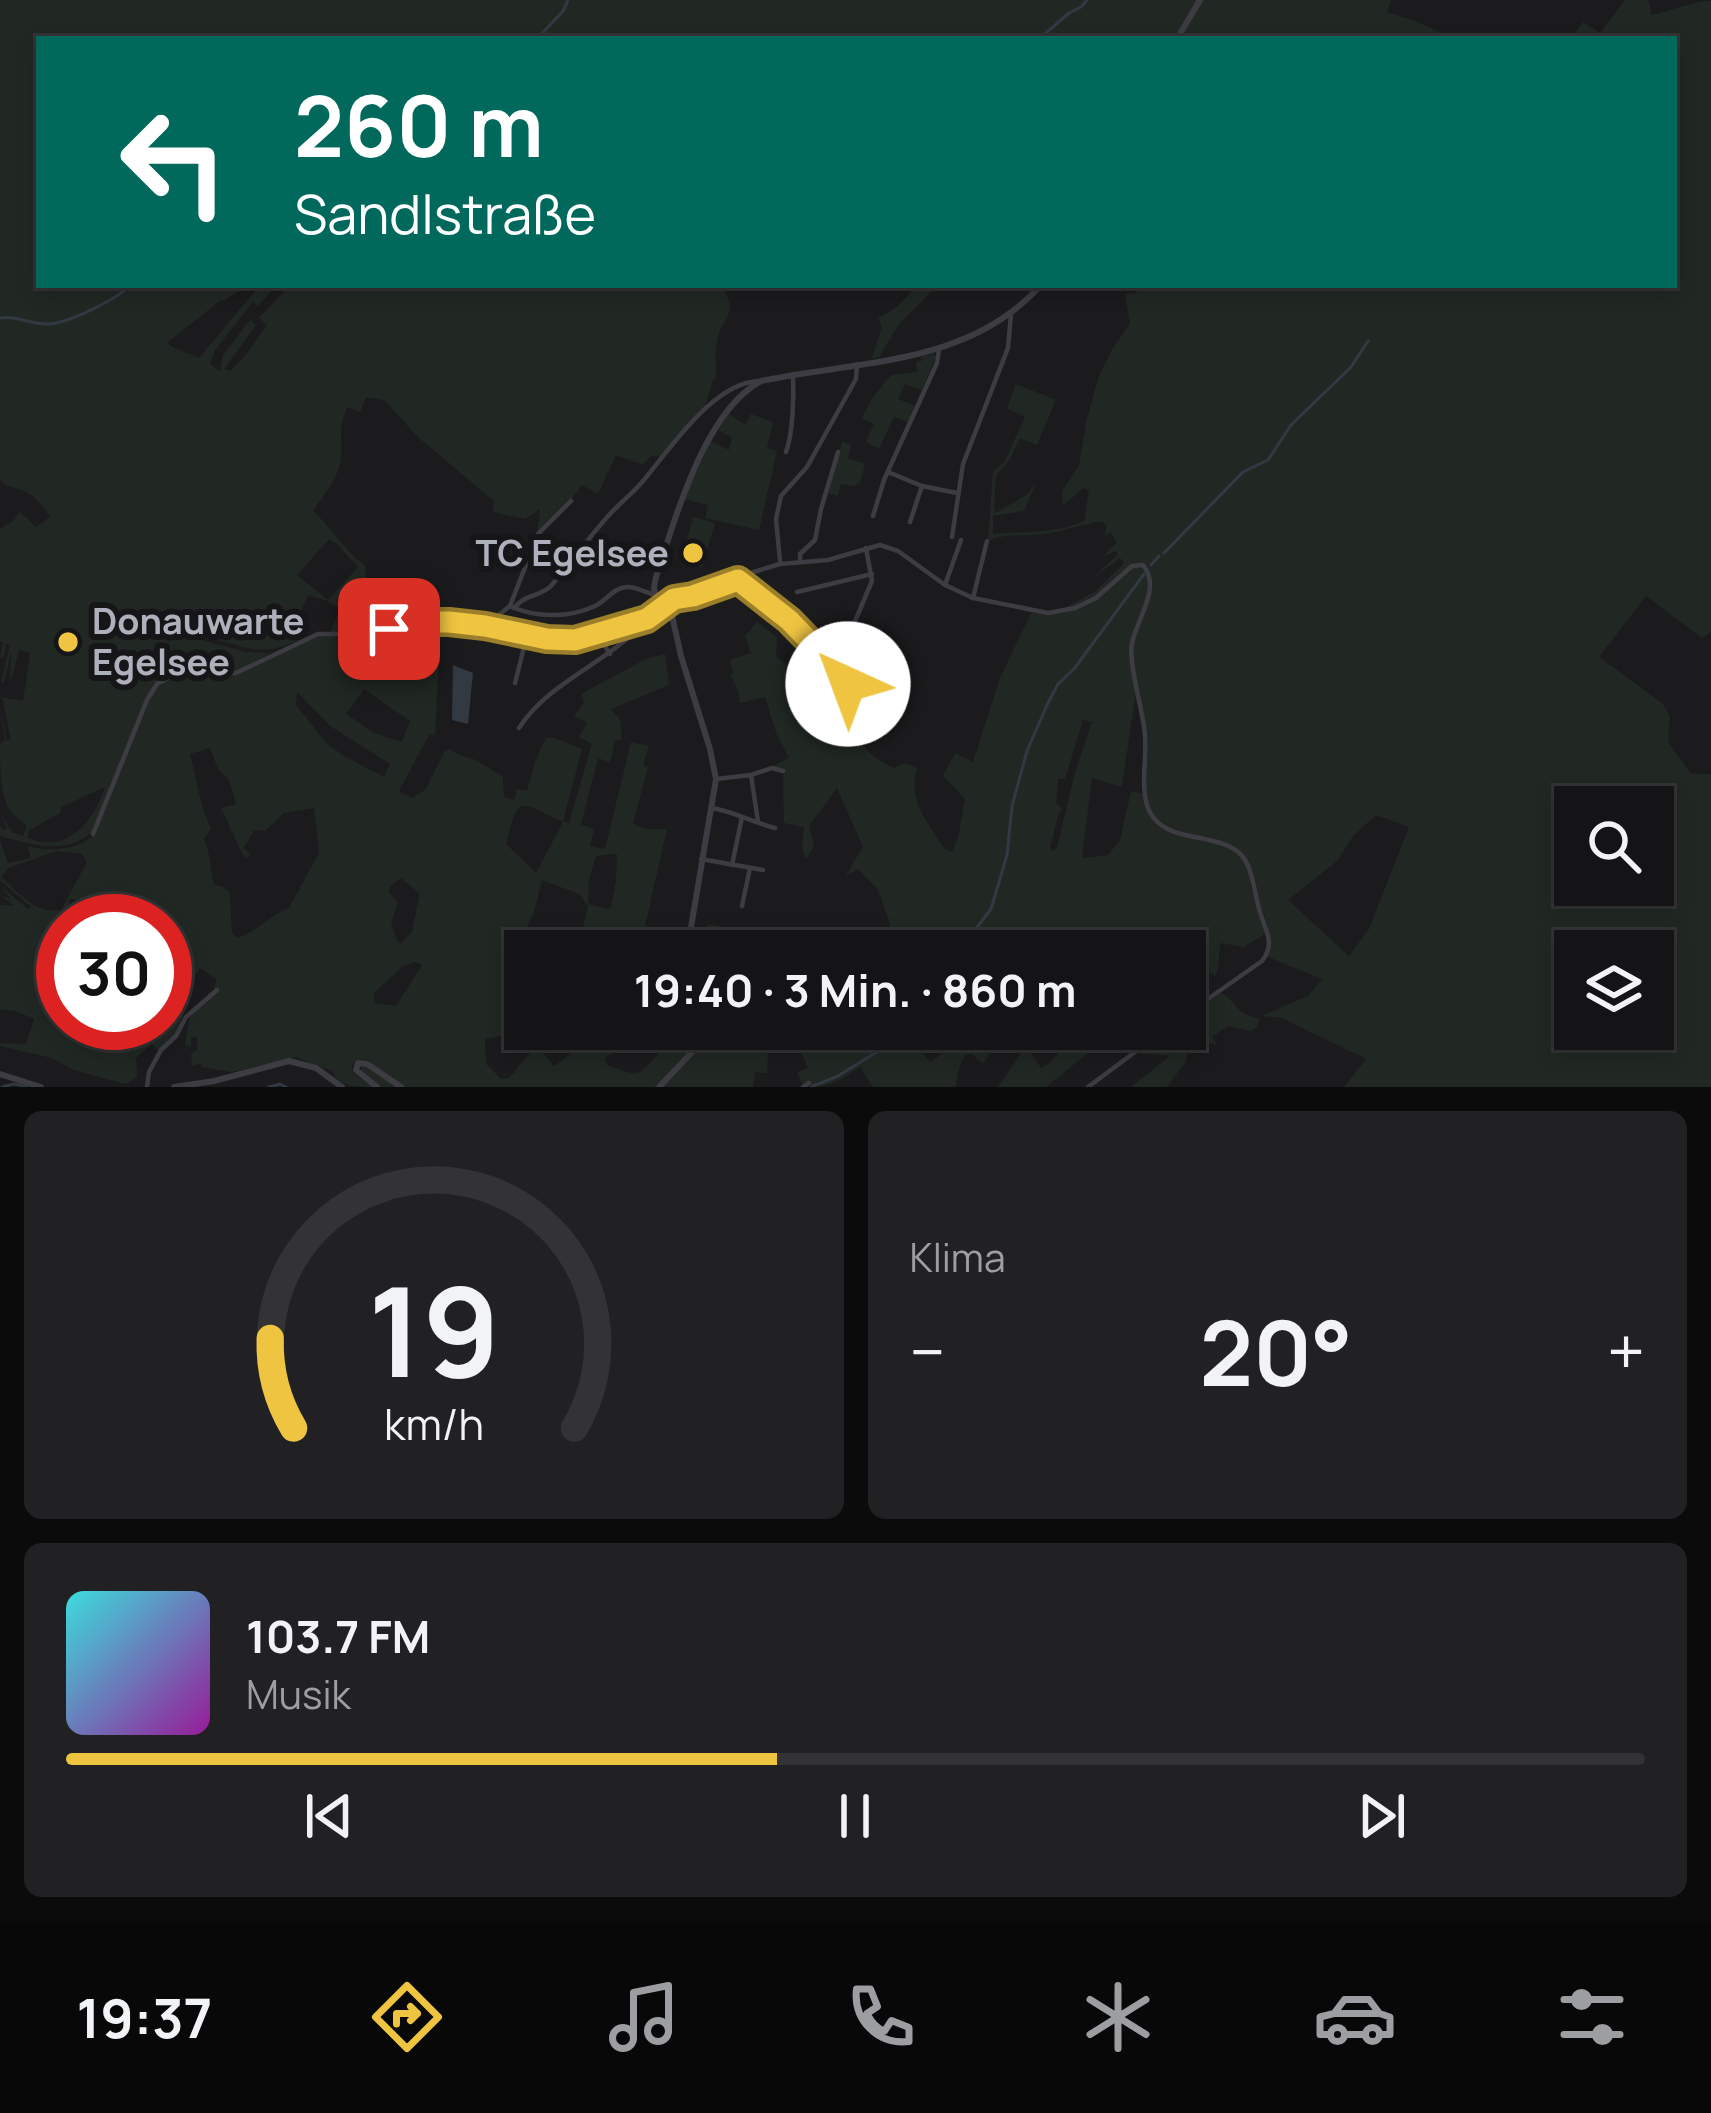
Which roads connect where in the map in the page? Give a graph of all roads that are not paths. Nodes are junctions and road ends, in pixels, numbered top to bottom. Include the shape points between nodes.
1 (1200, 0) edge
2 (1179, 36) edge
3 (1037, 288) edge
4 (1010, 314) junction
5 (939, 350) junction
6 (857, 364) junction
7 (793, 374) junction
8 (761, 381) junction
9 (785, 452) dead end
10 (838, 452) dead end
11 (888, 472) junction
12 (922, 486) junction
13 (958, 494) junction
14 (571, 501) dead end
15 (873, 516) dead end
16 (910, 522) dead end
17 (952, 537) dead end
18 (961, 540) dead end
19 (987, 541) dead end
20 (866, 548) junction
21 (800, 562) junction
22 (780, 563) junction
23 (872, 574) junction
24 (738, 580) junction
25 (945, 585) junction
26 (796, 592) dead end
27 (656, 596) junction
28 (973, 598) junction
29 (666, 606) junction
30 (512, 607) junction
31 (647, 619) junction
32 (485, 626) junction
33 (526, 635) junction
34 (598, 635) junction
35 (853, 642) dead end
36 (610, 654) junction
37 (515, 683) dead end
38 (844, 719) dead end
39 (519, 728) dead end
40 (783, 772) dead end
41 (751, 775) junction
42 (716, 779) junction
43 (712, 808) junction
44 (742, 818) junction
45 (758, 824) junction
46 (775, 828) dead end
47 (93, 834) dead end
48 (701, 859) junction
49 (732, 866) junction
50 (750, 868) junction
51 (763, 870) dead end
52 (742, 906) dead end
53 (690, 930) edge
54 (217, 990) dead end
55 (1206, 1000) edge
56 (694, 1050) edge
57 (1139, 1050) edge
58 (0, 1074) edge
59 (41, 1087) edge
60 (147, 1087) edge
61 (174, 1087) edge
62 (342, 1087) edge
63 (376, 1087) edge
64 (401, 1087) edge
65 (658, 1087) edge
66 (1088, 1087) edge

1 - 2 street
3 - 4 street
4 - 5 street
4 - 13 street via 1008,348 969,442
5 - 6 street
5 - 11 street
6 - 7 street
6 - 22 street via 807,466 778,503
7 - 8 street
7 - 9 street
8 - 27 street via 737,399 699,458 654,580
8 - 30 street via 706,409 550,586
10 - 21 street via 815,539
11 - 12 street
11 - 15 street
12 - 13 street
12 - 16 street
13 - 17 street
14 - 30 street via 538,534
18 - 25 street
19 - 28 street
20 - 21 street
20 - 23 street
20 - 25 street via 888,547
21 - 22 street
22 - 24 street
23 - 26 street
23 - 35 street
24 - 29 street
24 - 38 street via 848,669
25 - 28 street
27 - 29 street
27 - 30 street via 624,587 580,611
28 - 55 street via 1059,612 1096,598 1132,566 1149,572 1131,646 1148,809 1163,826 1240,854 1270,944 1262,961
29 - 31 street
29 - 42 street
30 - 32 street
31 - 34 street
31 - 36 street
32 - 33 street
32 - 47 street via 430,622 323,633 236,673 165,678 151,691
33 - 34 street
33 - 37 street
34 - 36 street
36 - 39 street via 573,676
40 - 41 street
41 - 42 street
41 - 45 street
42 - 43 street
43 - 44 street
43 - 48 street
44 - 45 street
44 - 49 street
45 - 46 street
48 - 49 street
48 - 53 street
49 - 50 street
50 - 51 street
50 - 52 street
54 - 60 street via 164,1045
56 - 65 street
57 - 66 street
58 - 59 street
61 - 62 street via 289,1061
63 - 64 street via 358,1063

